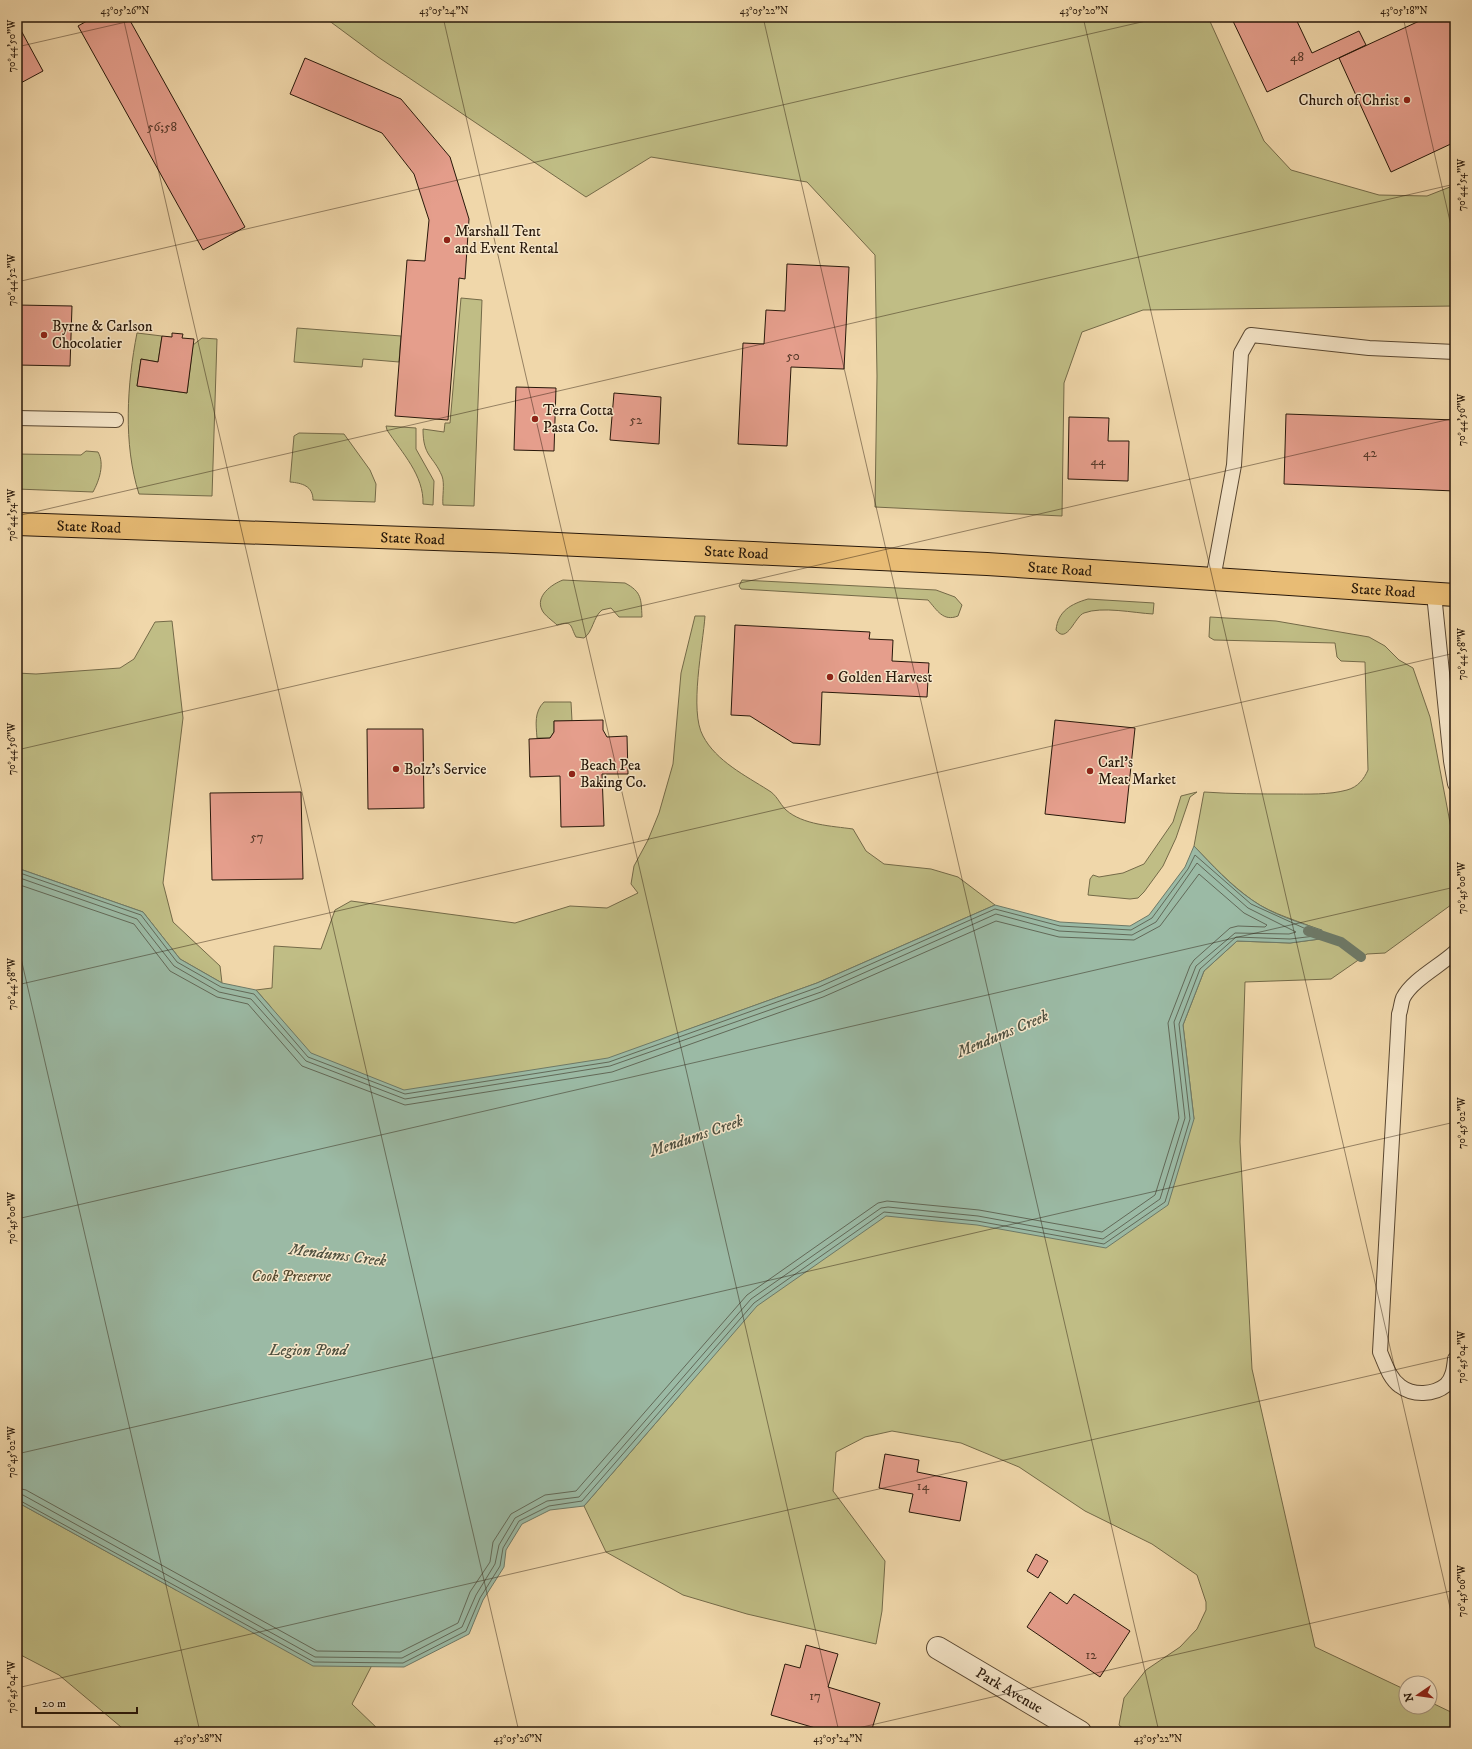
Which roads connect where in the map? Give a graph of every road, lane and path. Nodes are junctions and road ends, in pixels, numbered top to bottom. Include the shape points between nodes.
1 (1455, 352) edge
2 (17, 418) edge
3 (116, 420) dead end
4 (17, 524) edge
5 (1213, 579) junction
6 (1445, 594) edge
7 (1455, 784) edge
8 (1455, 952) edge
9 (1455, 1359) edge
10 (938, 1648) dead end
11 (1080, 1732) edge

1 - 5 lane via 1369,348 1251,335 1241,354 1234,465
2 - 3 lane
4 - 5 main road, State Road via 846,557
5 - 6 main road, State Road
6 - 7 lane via 1451,762
8 - 9 lane via 1414,984 1403,998 1399,1014 1380,1352 1388,1371 1400,1386 1416,1393 1430,1392 1446,1384 1454,1372
10 - 11 street, Park Avenue

